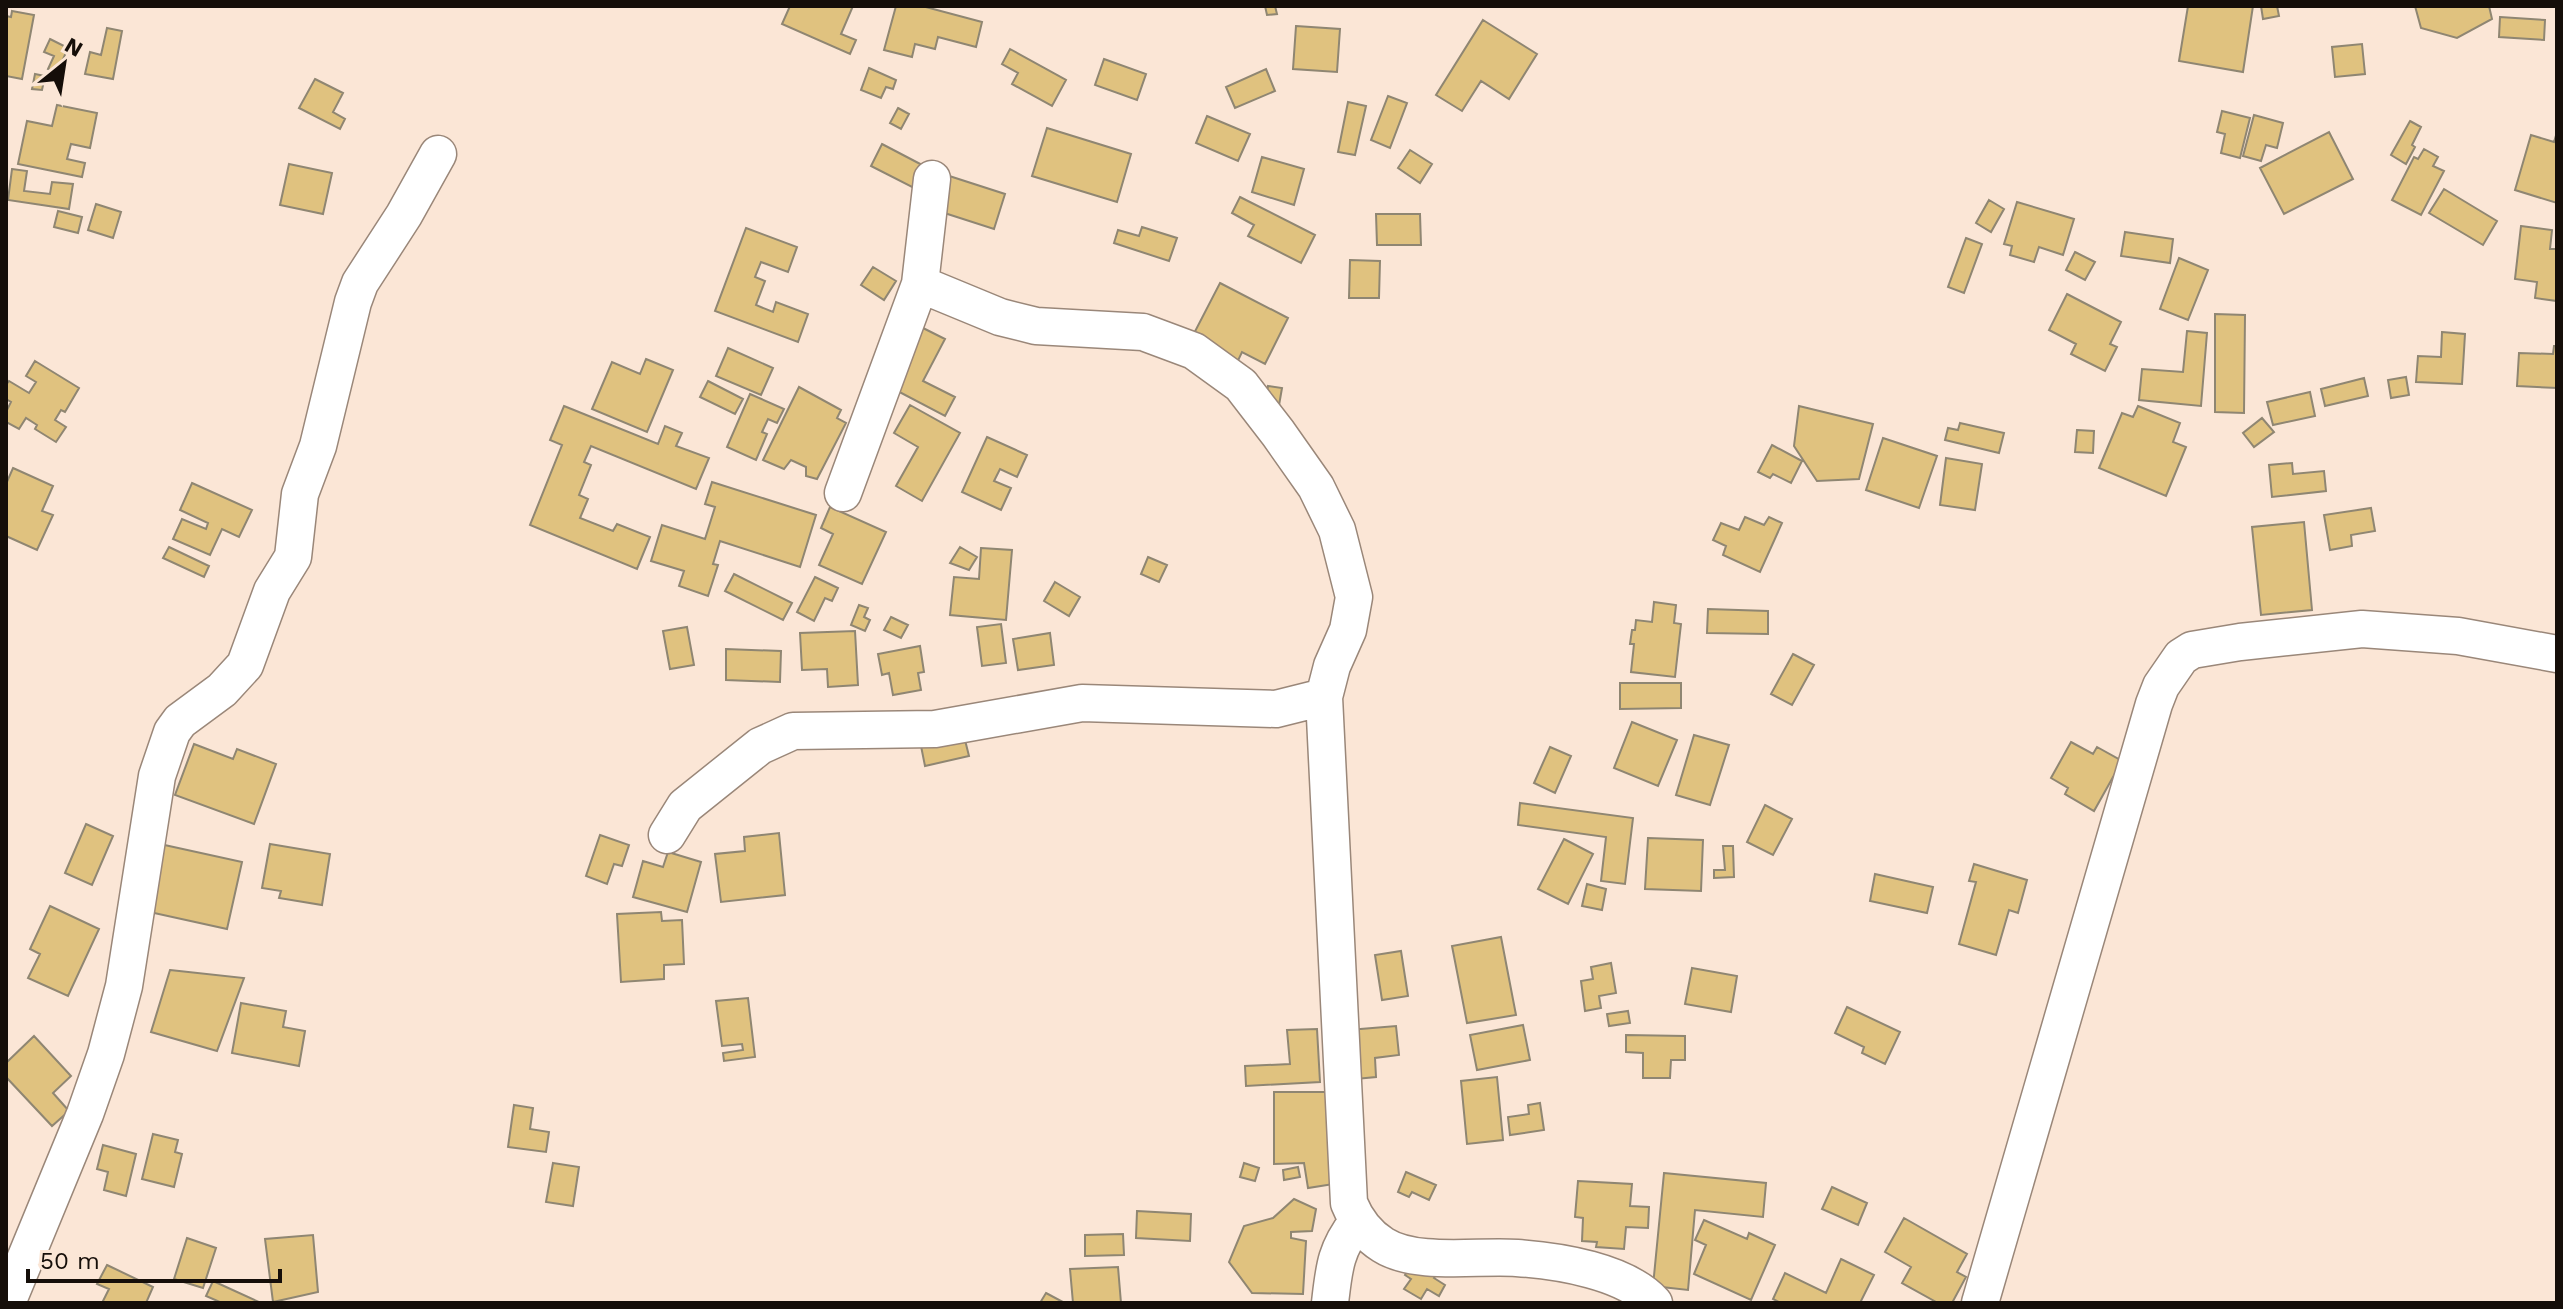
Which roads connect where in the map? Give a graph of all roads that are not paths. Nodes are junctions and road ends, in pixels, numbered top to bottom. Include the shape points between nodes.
1 (438, 154) dead end
2 (932, 179) dead end
3 (920, 284) junction
4 (843, 493) dead end
5 (2557, 654) edge
6 (1324, 697) junction
7 (667, 835) dead end
8 (1357, 1222) junction
9 (7, 1303) edge
10 (1330, 1303) edge
11 (1654, 1303) edge
12 (1980, 1303) edge

1 - 9 street via 360,283 318,446 300,494 293,557 272,591 245,665 172,732 157,776 124,986 106,1054
2 - 3 street
3 - 4 street
3 - 6 street via 1036,326 1143,332 1194,351 1241,385 1316,487 1341,544 1354,597
5 - 12 street via 2458,636 2362,629 2240,642 2192,650 2181,657 2154,704
6 - 7 street via 1276,709 1082,703 935,729 793,731 760,746 685,806
6 - 8 street via 1347,1173 1349,1203
8 - 10 street via 1334,1262
8 - 11 street via 1383,1245 1404,1253 1516,1258 1578,1268 1623,1280

